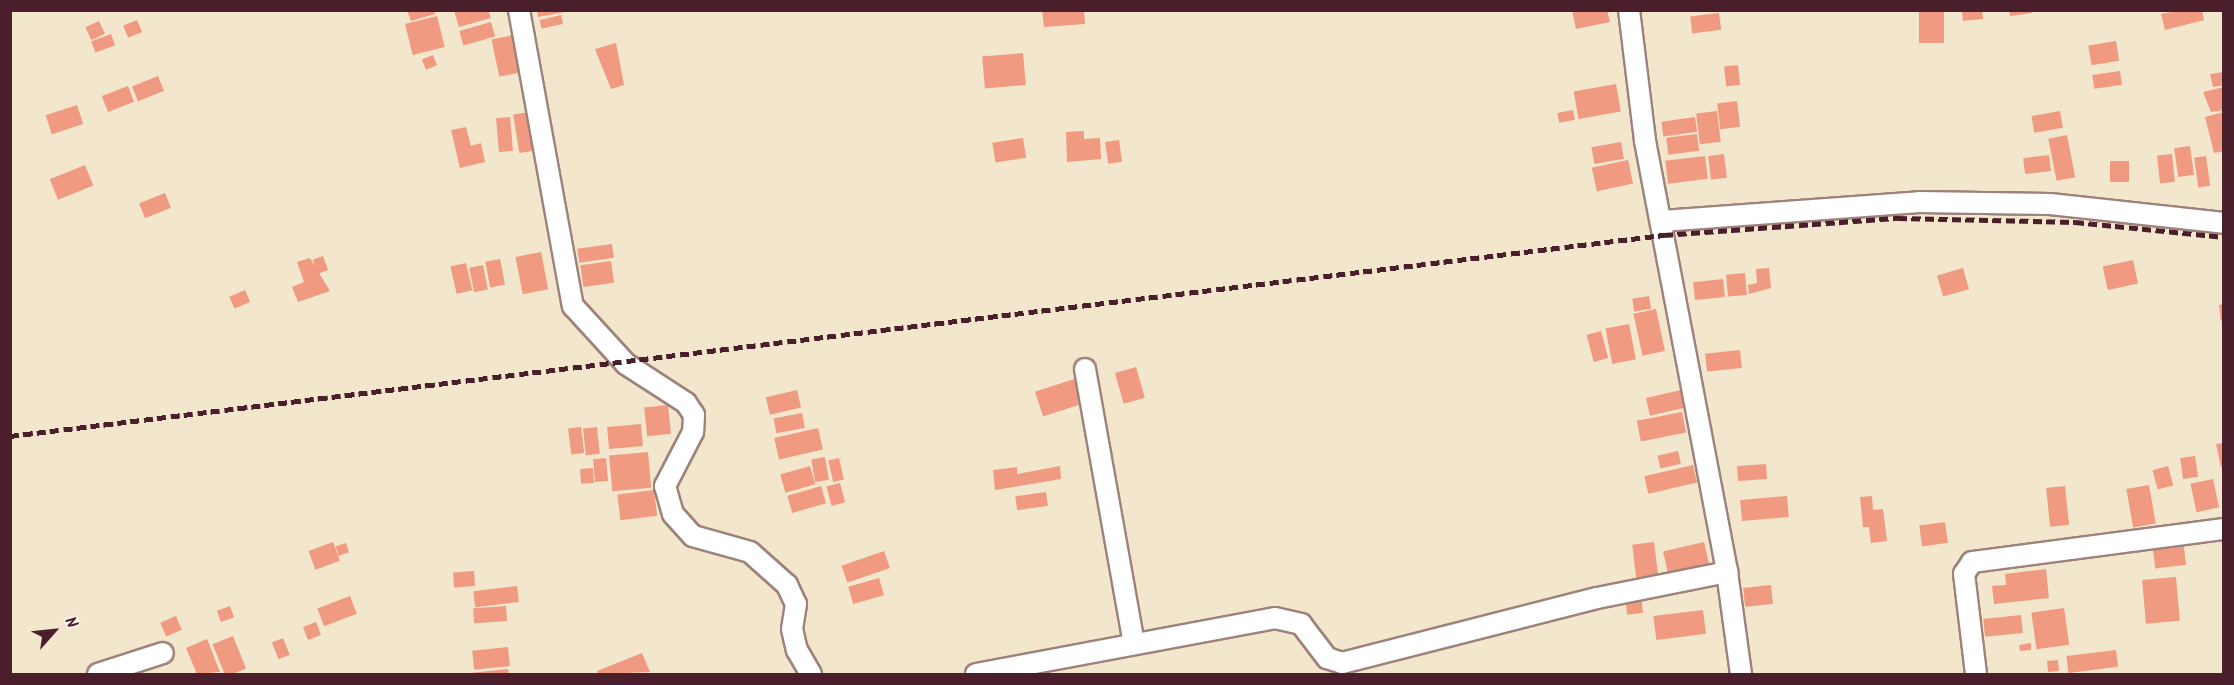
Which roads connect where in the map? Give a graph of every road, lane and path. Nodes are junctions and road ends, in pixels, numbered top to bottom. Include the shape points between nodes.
1 (519, 10) edge
2 (1629, 10) edge
3 (1662, 221) junction
4 (2223, 223) edge
5 (1085, 369) dead end
6 (2223, 529) edge
7 (1727, 572) junction
8 (1134, 643) junction
9 (163, 653) dead end
10 (98, 675) edge
11 (810, 675) edge
12 (976, 675) edge
13 (1741, 675) edge
14 (1976, 675) edge

1 - 11 street via 573,306 626,364 686,403 694,415 693,432 664,486 672,514 693,536 750,552 787,585 796,604 792,629 796,650
2 - 3 street via 1645,141
3 - 4 street via 1919,201 2050,204
3 - 7 street
5 - 8 street
6 - 14 street via 1972,562 1964,574
7 - 8 street via 1598,598 1342,663 1326,658 1301,624 1275,618
7 - 13 street
8 - 12 street
9 - 10 street

